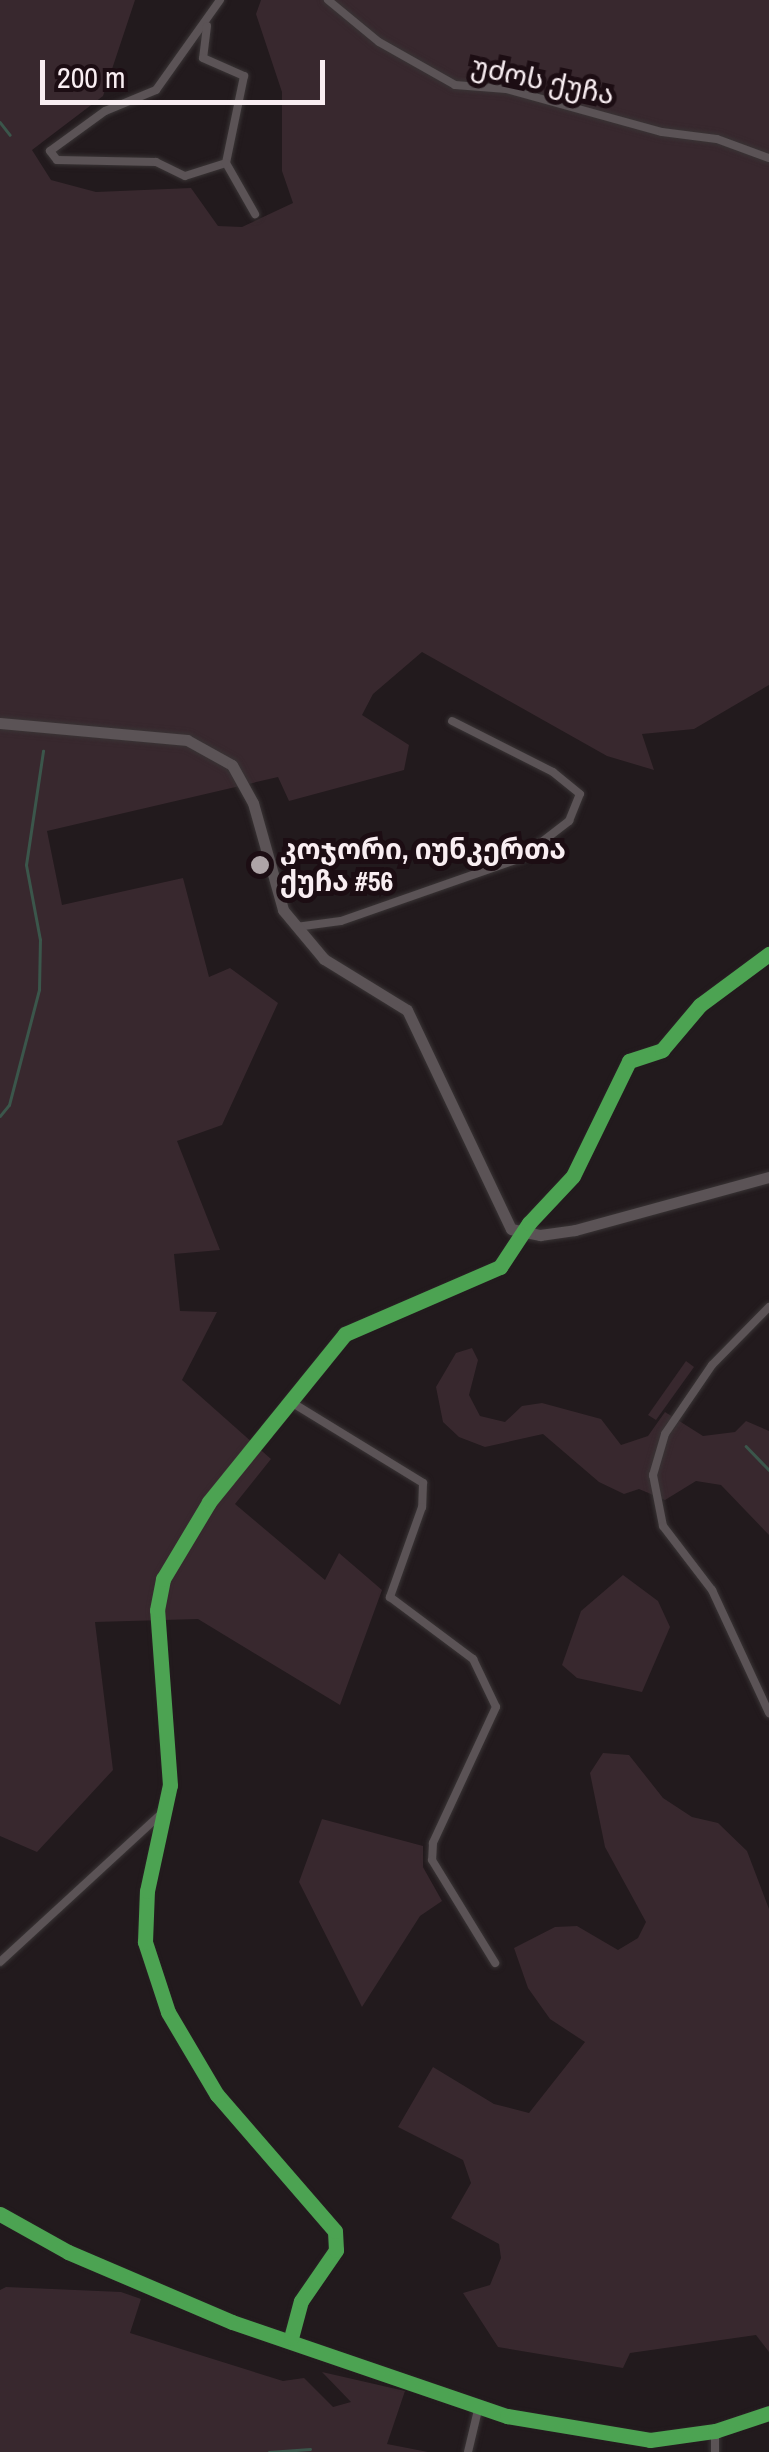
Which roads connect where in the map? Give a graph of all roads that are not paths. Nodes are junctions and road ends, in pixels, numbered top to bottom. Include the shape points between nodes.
1 (220, 0) edge
2 (328, 0) edge
3 (208, 24) junction
4 (769, 158) edge
5 (226, 163) junction
6 (254, 214) dead end
7 (452, 721) dead end
8 (0, 723) edge
9 (294, 927) junction
10 (769, 954) edge
11 (769, 1176) edge
12 (520, 1234) junction
13 (769, 1307) edge
14 (290, 1402) junction
15 (769, 1714) edge
16 (164, 1812) junction
17 (0, 1962) edge
18 (494, 1963) dead end
19 (0, 2214) edge
20 (290, 2338) junction
21 (479, 2406) junction
22 (769, 2413) edge
23 (715, 2431) junction
24 (468, 2452) edge
25 (715, 2452) edge

1 - 3 street
2 - 4 street, უძოს ქუჩა via 380,42 455,84 717,139
3 - 5 street via 203,58 244,76
3 - 5 street via 156,90 105,112 50,151 57,160 156,162 185,176
5 - 6 street
7 - 9 street via 553,772 580,794 569,820 521,858 341,921
8 - 9 main road via 188,740 222,756 247,788 276,895
9 - 12 main road via 324,959 407,1010 493,1198
10 - 12 street via 712,994 662,1050 630,1061 573,1176
11 - 12 main road via 590,1226
12 - 14 street via 500,1267 482,1280 353,1328
13 - 15 street via 712,1365 660,1444 654,1474 663,1526 712,1590
14 - 16 street via 208,1502 163,1579 158,1661 170,1762
14 - 18 street via 423,1483 422,1507 390,1597 473,1659 496,1707 433,1842 432,1860
16 - 17 street
16 - 20 street via 148,1891 152,1977 230,2116 335,2231 336,2250 302,2301
19 - 20 street via 122,2277 266,2335
20 - 21 street
21 - 23 street via 633,2438
21 - 24 street
22 - 23 street
23 - 25 street

